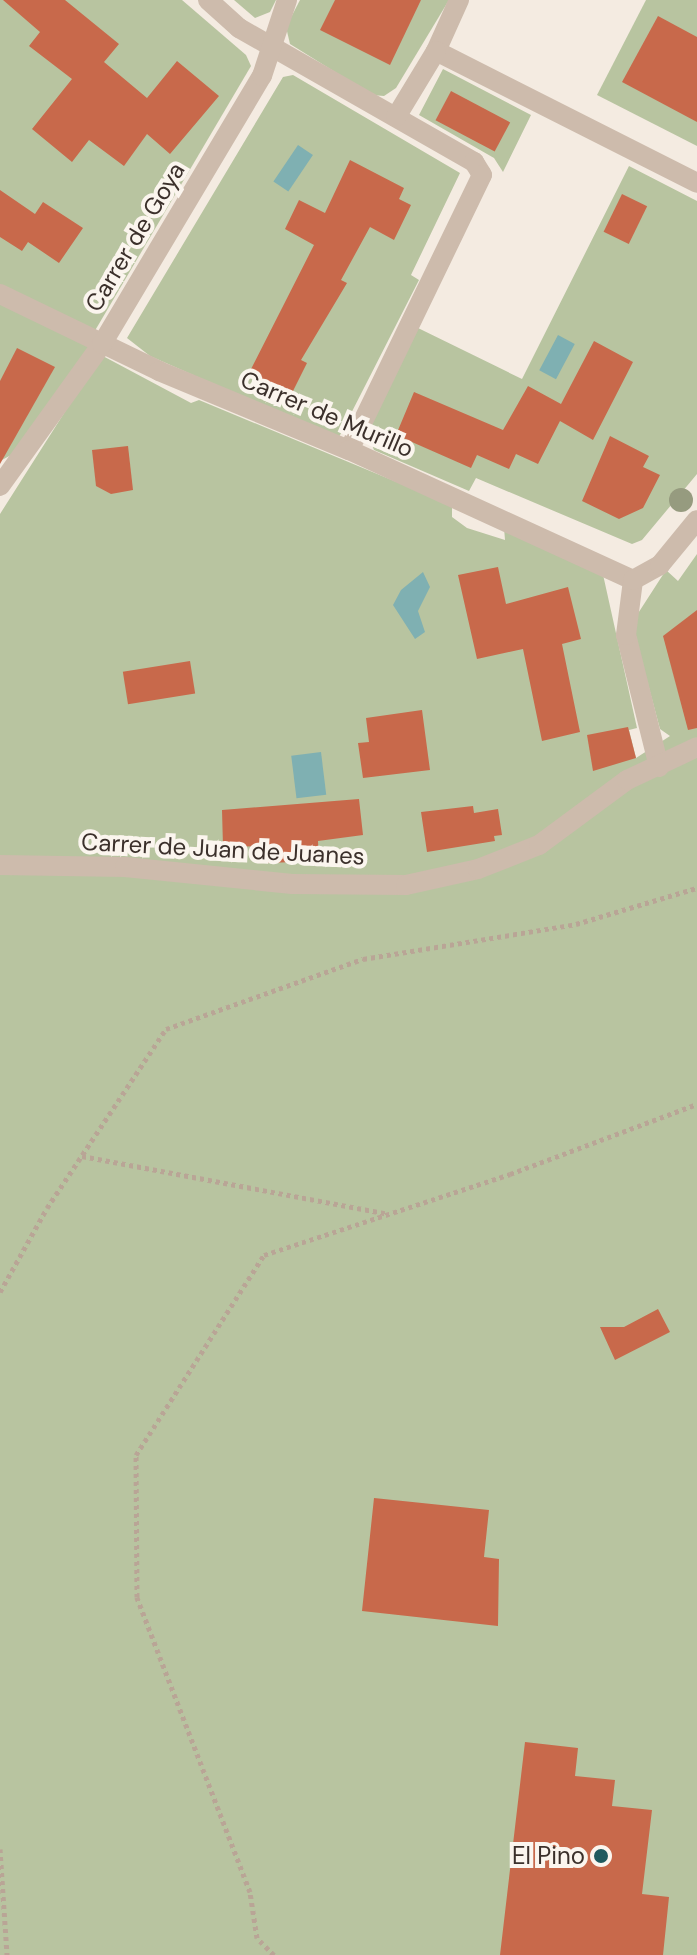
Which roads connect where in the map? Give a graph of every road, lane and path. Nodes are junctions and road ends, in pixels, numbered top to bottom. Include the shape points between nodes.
1 (208, 0) edge
2 (287, 0) edge
3 (459, 0) edge
4 (272, 47) junction
5 (436, 51) junction
6 (396, 117) junction
7 (697, 183) edge
8 (0, 294) edge
9 (102, 344) junction
10 (349, 450) junction
11 (0, 486) edge
12 (697, 520) edge
13 (633, 580) junction
14 (697, 747) edge
15 (659, 767) junction
16 (0, 865) edge
17 (697, 888) edge
18 (697, 1104) edge
19 (82, 1156) junction
20 (389, 1215) junction
21 (0, 1292) edge
22 (0, 1849) edge
23 (7, 1955) edge
24 (274, 1955) edge

1 - 4 street via 239,28
2 - 4 street, Carrer de Goya
3 - 5 street
4 - 6 street
4 - 9 street, Carrer de Goya via 262,76
5 - 6 street
5 - 7 street
6 - 10 street via 474,162 482,175
8 - 9 street, Carrer de Murillo
9 - 10 street, Carrer de Murillo
9 - 11 street, Carrer de Goya
10 - 13 street, Carrer de Murillo
12 - 13 street via 660,565
13 - 15 street via 626,635
14 - 15 street, Carrer de Juan de Juanes
15 - 16 street, Carrer de Juan de Juanes via 627,780 539,845 478,869 406,885 292,884 125,867
17 - 19 path via 576,924 363,959 166,1029
18 - 20 path
19 - 20 path
19 - 21 path
20 - 24 path via 264,1255 136,1455 137,1597 250,1892 257,1938
22 - 23 path

